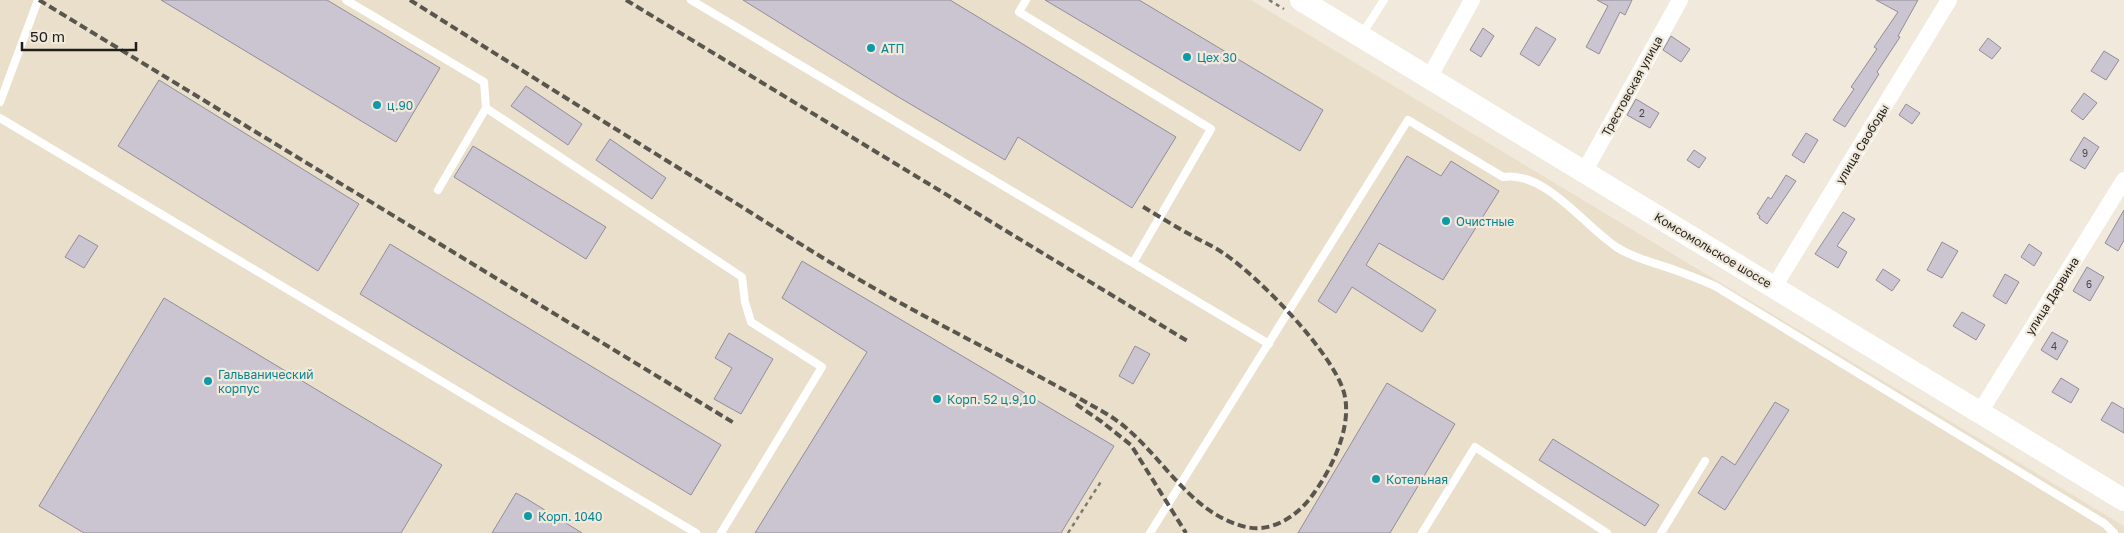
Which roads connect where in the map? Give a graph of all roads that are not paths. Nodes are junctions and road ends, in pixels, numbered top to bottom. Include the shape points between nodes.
1 (38, 0) edge
2 (346, 0) edge
3 (691, 0) edge
4 (1026, 0) edge
5 (1301, 0) edge
6 (1384, 0) edge
7 (1472, 0) edge
8 (1680, 0) edge
9 (1949, 0) edge
10 (1361, 36) junction
11 (1429, 78) junction
12 (0, 102) edge
13 (486, 108) junction
14 (0, 118) edge
15 (1584, 172) junction
16 (2124, 180) edge
17 (438, 190) dead end
18 (1133, 263) junction
19 (1774, 287) junction
20 (1269, 344) junction
21 (1980, 412) junction
22 (1705, 460) dead end
23 (2124, 500) edge
24 (696, 533) edge
25 (721, 533) edge
26 (1150, 533) edge
27 (1422, 533) edge
28 (1607, 533) edge
29 (1662, 533) edge
30 (2114, 533) edge

1 - 12 lane
2 - 13 lane via 484,82
3 - 18 lane
4 - 18 lane via 1019,12 1212,129
5 - 10 main road, Комсомольское шоссе
6 - 10 lane
7 - 11 street
8 - 15 street, Трестовская улица
9 - 19 street, улица Свободы
10 - 11 main road, Комсомольское шоссе
11 - 15 main road, Комсомольское шоссе
13 - 17 lane
13 - 25 lane via 742,277 752,322 822,367
14 - 24 lane
15 - 19 main road, Комсомольское шоссе
16 - 21 street, улица Дарвина
18 - 20 lane
19 - 21 main road, Комсомольское шоссе
20 - 26 lane
20 - 30 lane via 1408,120 1503,177 1512,175 1544,188 1620,250 1715,286 2105,524
21 - 23 main road, Комсомольское шоссе
22 - 29 lane
27 - 28 lane via 1475,447

